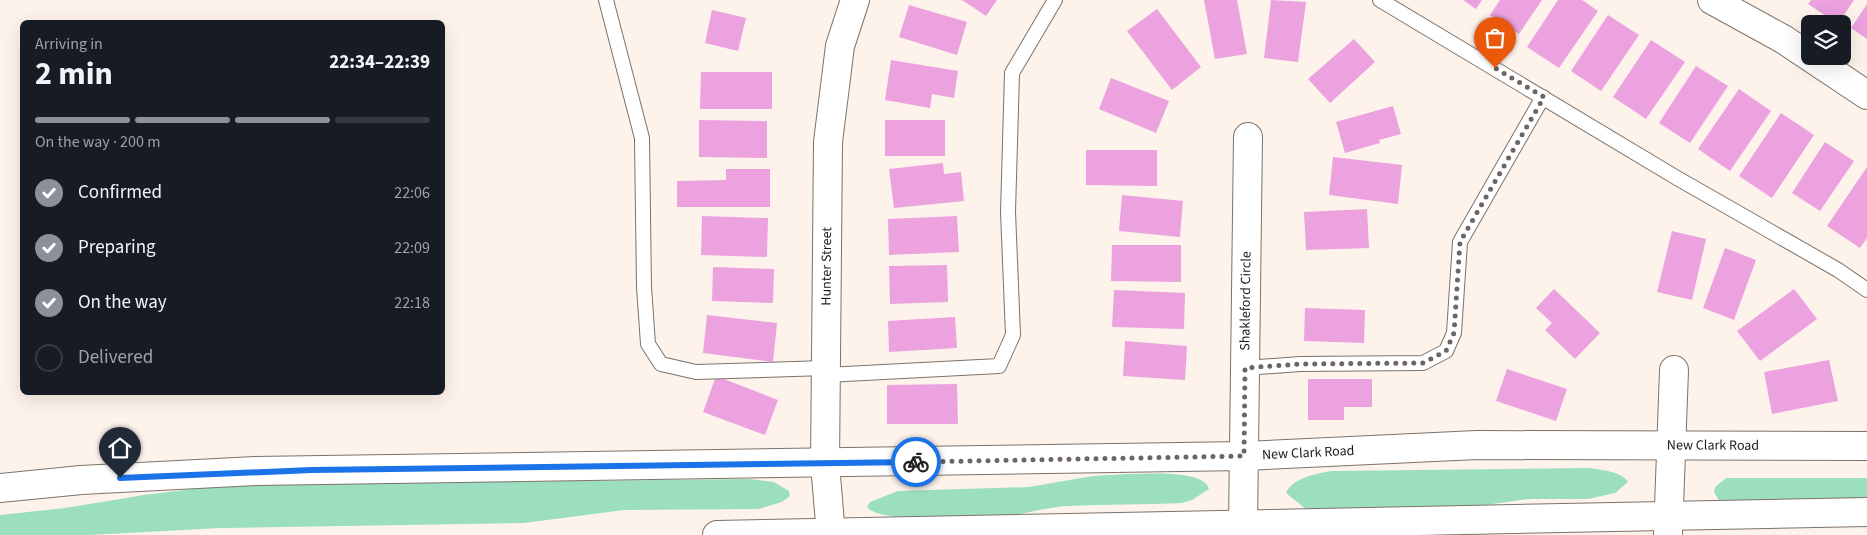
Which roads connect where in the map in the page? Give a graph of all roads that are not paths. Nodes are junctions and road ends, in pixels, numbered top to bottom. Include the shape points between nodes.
1 (606, 0) edge
2 (856, 0) edge
3 (1055, 0) edge
4 (1380, 0) edge
5 (1712, 0) edge
6 (1867, 96) edge
7 (1544, 97) junction
8 (1248, 137) dead end
9 (1867, 290) edge
10 (1245, 368) junction
11 (1674, 370) dead end
12 (826, 372) junction
13 (1867, 446) edge
14 (1673, 447) junction
15 (1244, 456) junction
16 (825, 464) junction
17 (0, 488) edge
18 (1867, 512) edge
19 (1243, 526) junction
20 (1668, 526) edge
21 (831, 534) edge
22 (717, 535) edge

1 - 12 lane via 642,138 648,344 661,364 696,372
2 - 12 main road, Hunter Street via 840,46 828,142
3 - 12 lane via 1012,72 1008,212 1013,335 999,366
4 - 7 lane
5 - 6 main road via 1783,40
7 - 9 lane
7 - 10 lane via 1460,242 1454,333 1446,351 1423,363
8 - 10 main road, Shakleford Circle
10 - 15 main road, Shakleford Circle
11 - 14 main road
12 - 16 main road, Hunter Street
13 - 14 main road, New Clark Road
14 - 15 main road, New Clark Road via 1477,445
14 - 20 main road
15 - 16 main road, New Clark Road
15 - 19 main road, Shakleford Circle
16 - 17 main road, New Clark Road via 255,471 81,480
16 - 21 main road, Hunter Street
18 - 20 main road
19 - 20 main road
19 - 21 main road
21 - 22 main road

